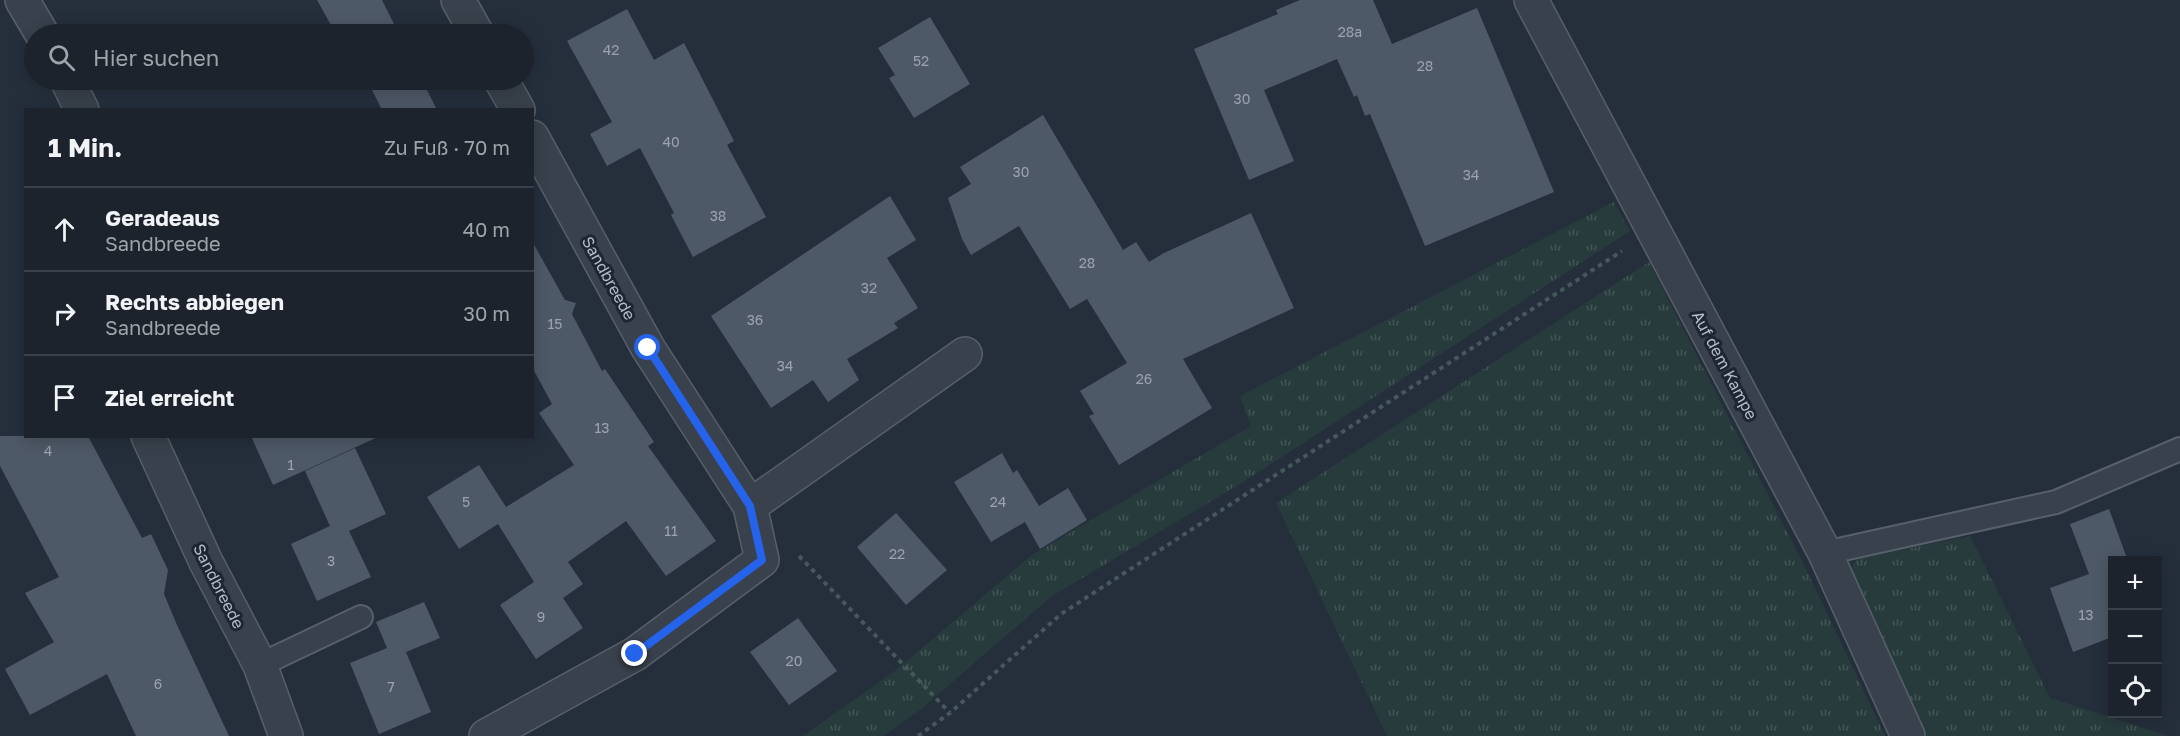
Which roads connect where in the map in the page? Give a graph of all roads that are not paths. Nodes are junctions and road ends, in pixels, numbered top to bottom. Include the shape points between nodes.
1 (22, 0) edge
2 (458, 0) edge
3 (1531, 0) edge
4 (36, 24) edge
5 (471, 24) edge
6 (72, 90) edge
7 (506, 90) edge
8 (81, 108) edge
9 (515, 108) edge
10 (534, 141) edge
11 (965, 354) dead end
12 (149, 438) edge
13 (2180, 449) edge
14 (750, 506) junction
15 (1825, 553) junction
16 (361, 617) dead end
17 (260, 665) junction
18 (286, 736) edge
19 (486, 736) edge
20 (1908, 736) edge

1 - 4 street
2 - 5 street
3 - 15 street, Auf dem Kampe
6 - 8 street
7 - 9 street
10 - 14 street, Sandbreede via 648,348
11 - 14 street
12 - 17 street, Sandbreede via 206,562
13 - 15 lane via 2056,502
14 - 19 street, Sandbreede via 762,560 635,654
15 - 20 street, Auf dem Kampe
16 - 17 lane
17 - 18 street, Sandbreede

